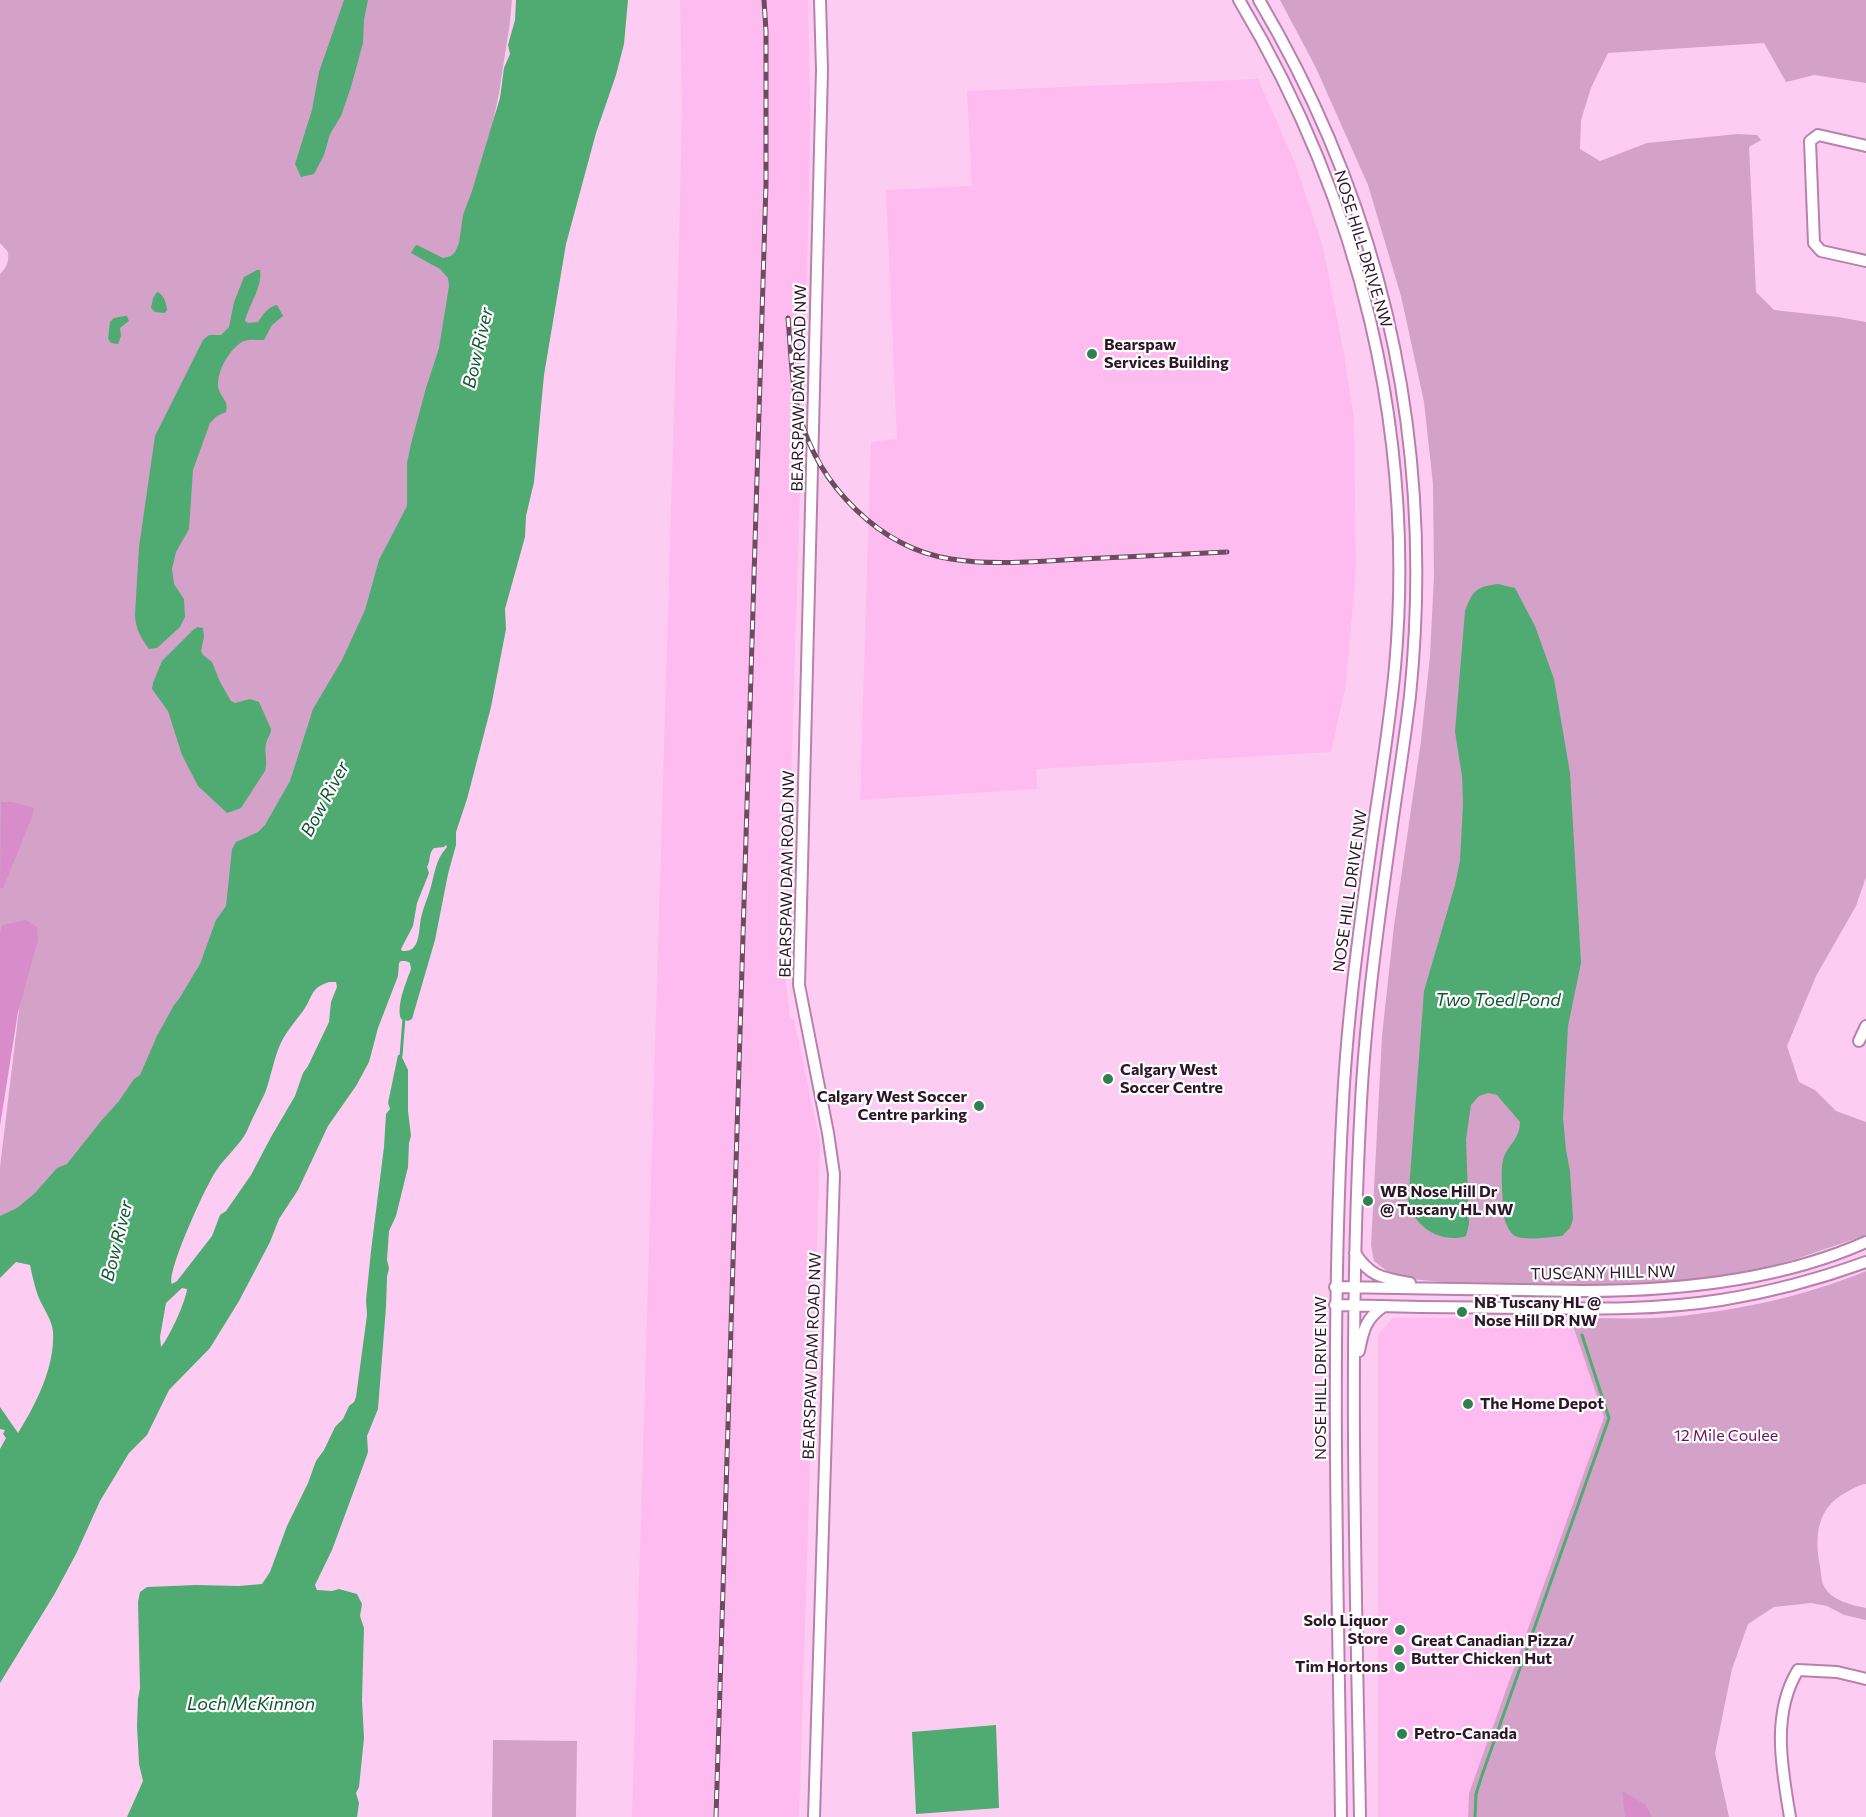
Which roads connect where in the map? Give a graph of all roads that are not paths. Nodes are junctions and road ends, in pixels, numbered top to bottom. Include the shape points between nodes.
1 (820, 0) edge
2 (1239, 0) edge
3 (1259, 0) edge
4 (1866, 146) edge
5 (1866, 261) edge
6 (1866, 1026) edge
7 (1859, 1041) dead end
8 (1866, 1242) edge
9 (1355, 1253) junction
10 (1866, 1262) edge
11 (1335, 1287) junction
12 (1354, 1288) junction
13 (1435, 1288) junction
14 (1335, 1305) junction
15 (1355, 1305) junction
16 (1385, 1306) junction
17 (1354, 1404) junction
18 (1866, 1680) edge
19 (814, 1817) edge
20 (1341, 1817) edge
21 (1360, 1817) edge
22 (1791, 1817) edge

1 - 19 street, BEARSPAW DAM ROAD NW via 822,70 799,985 834,1174
2 - 11 street, NOSE HILL DRIVE NW via 1302,120 1344,228 1370,317 1394,459 1399,567 1395,667 1354,975 1343,1096
3 - 9 street, NOSE HILL DRIVE NW via 1326,128 1371,252 1403,393 1414,489 1417,574 1410,698 1365,1041
4 - 5 street via 1818,135 1810,141 1814,243 1821,251
6 - 7 street
8 - 13 street, TUSCANY HILL NW via 1772,1272 1678,1287 1612,1291
9 - 12 street, NOSE HILL DRIVE NW
9 - 13 street via 1373,1273
10 - 16 street, TUSCANY HILL NW via 1756,1294 1658,1307
11 - 12 street, TUSCANY HILL NW
11 - 14 street, NOSE HILL DRIVE NW
12 - 13 street, TUSCANY HILL NW
12 - 15 street, NOSE HILL DRIVE NW
14 - 15 street, TUSCANY HILL NW
14 - 20 street, NOSE HILL DRIVE NW
15 - 16 street, TUSCANY HILL NW
15 - 17 street, NOSE HILL DRIVE NW
16 - 17 street via 1373,1314 1363,1332
17 - 21 street, NOSE HILL DRIVE NW
18 - 22 street via 1837,1672 1798,1670 1791,1682 1780,1749

